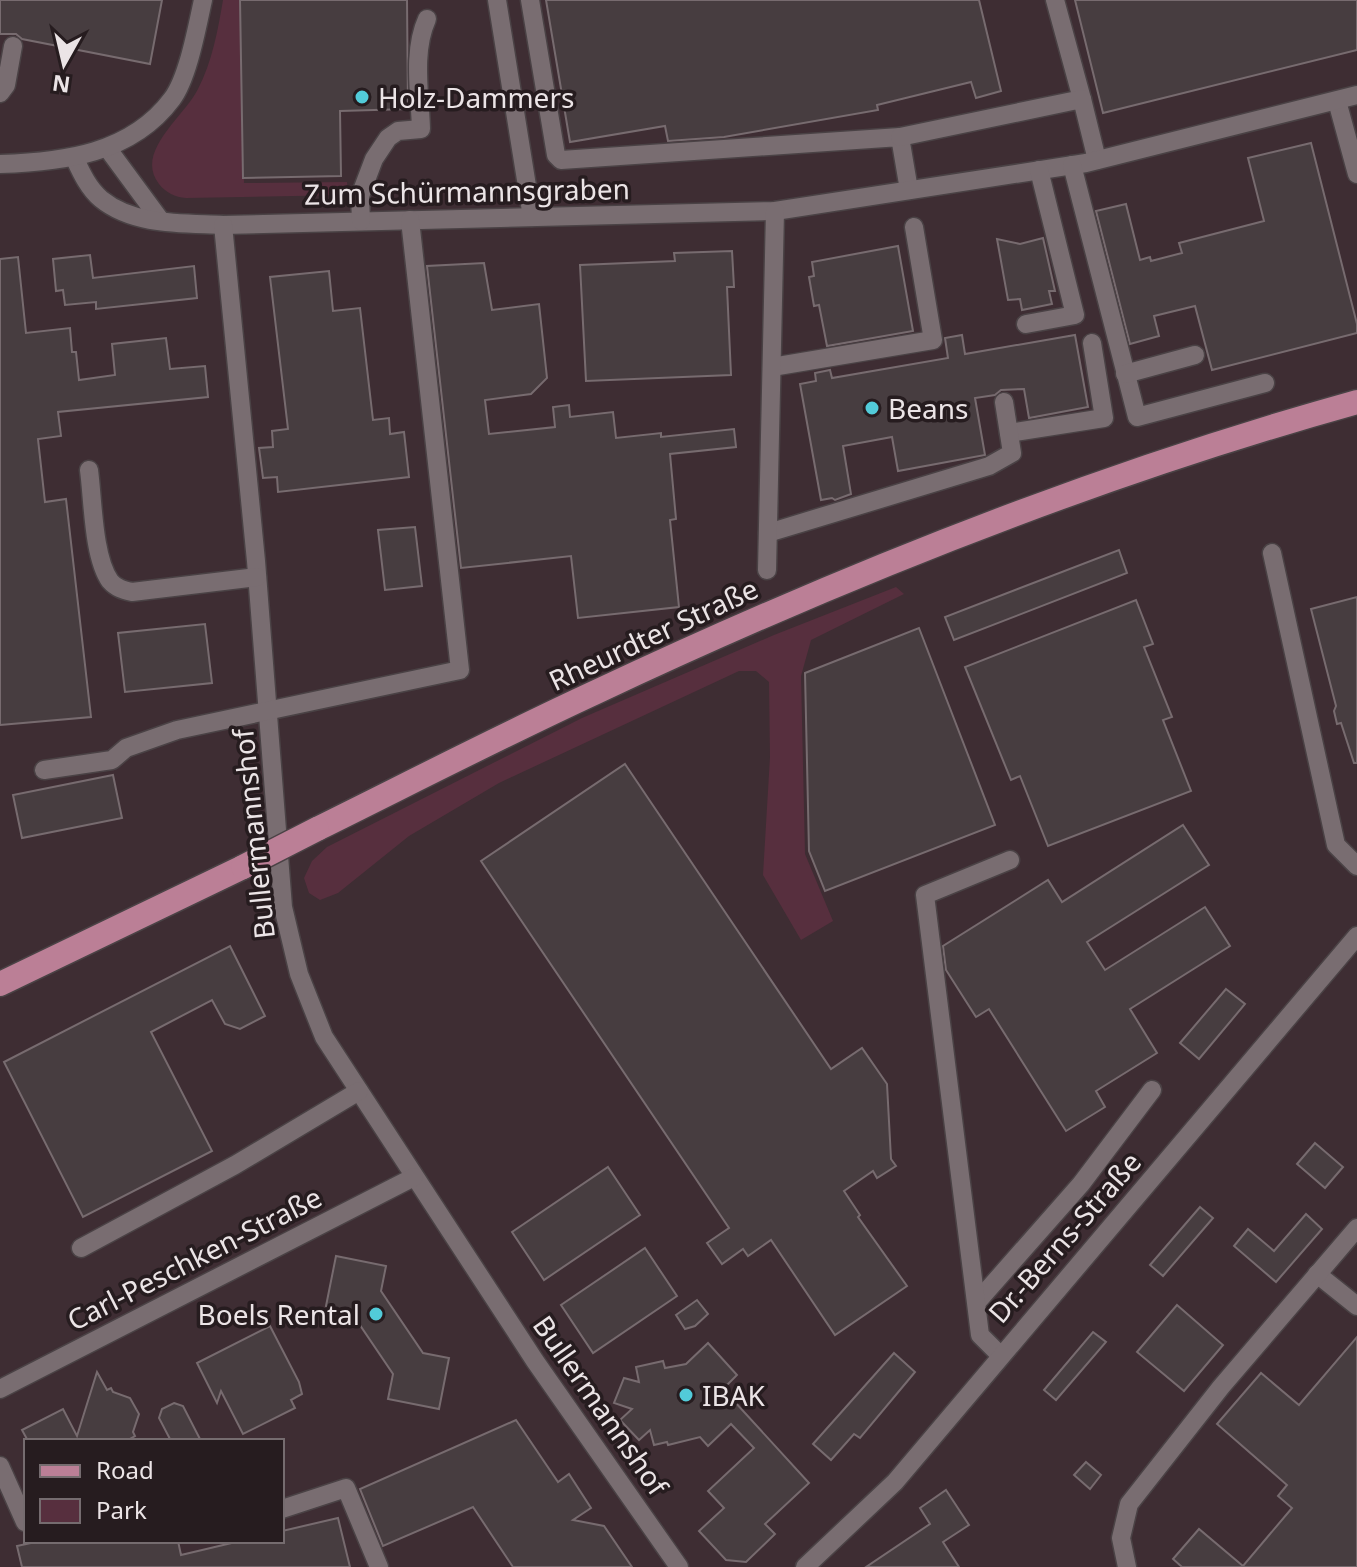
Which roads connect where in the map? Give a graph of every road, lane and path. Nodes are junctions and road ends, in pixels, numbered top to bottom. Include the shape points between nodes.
1 (203, 0) edge
2 (497, 0) edge
3 (530, 0) edge
4 (1055, 0) edge
5 (427, 19) dead end
6 (13, 46) dead end
7 (0, 93) edge
8 (1357, 95) edge
9 (1082, 99) junction
10 (1337, 101) junction
11 (900, 137) junction
12 (108, 149) junction
13 (74, 157) junction
14 (1097, 160) junction
15 (0, 164) edge
16 (1072, 165) junction
17 (1039, 170) junction
18 (1357, 174) edge
19 (909, 190) junction
20 (775, 211) junction
21 (532, 217) junction
22 (410, 220) junction
23 (161, 221) junction
24 (361, 221) junction
25 (223, 225) junction
26 (914, 227) dead end
27 (1026, 324) dead end
28 (1092, 343) dead end
29 (1195, 355) dead end
30 (772, 367) junction
31 (1125, 374) junction
32 (1265, 383) dead end
33 (1004, 402) dead end
34 (1357, 402) edge
35 (1009, 433) junction
36 (89, 470) dead end
37 (768, 533) junction
38 (1272, 553) dead end
39 (767, 570) dead end
40 (257, 577) junction
41 (268, 712) junction
42 (44, 770) dead end
43 (1010, 860) dead end
44 (1357, 866) edge
45 (1357, 936) edge
46 (0, 984) edge
47 (1152, 1090) dead end
48 (359, 1091) junction
49 (414, 1177) junction
50 (1357, 1228) edge
51 (81, 1248) dead end
52 (1317, 1274) junction
53 (977, 1302) junction
54 (1357, 1306) edge
55 (1000, 1355) junction
56 (0, 1389) edge
57 (0, 1466) edge
58 (284, 1508) edge
59 (24, 1520) edge
60 (379, 1567) edge
61 (679, 1567) edge
62 (805, 1567) edge
63 (1127, 1567) edge

1 - 12 street via 192,50 173,98 144,128
2 - 21 street
3 - 11 street via 561,160
4 - 9 street
5 - 24 street via 419,55 421,129 398,131 374,159 360,196
6 - 7 street
8 - 10 street, Zum Schürmannsgraben
9 - 11 street
9 - 14 street
10 - 14 street, Zum Schürmannsgraben
10 - 18 street
11 - 19 street
12 - 13 street
12 - 23 street
13 - 15 street
13 - 23 street, Zum Schürmannsgraben via 101,199 126,213
14 - 16 street, Zum Schürmannsgraben
16 - 17 street, Zum Schürmannsgraben
16 - 31 street
17 - 19 street, Zum Schürmannsgraben
17 - 27 street via 1075,315
19 - 20 street, Zum Schürmannsgraben
20 - 21 street, Zum Schürmannsgraben
20 - 30 street
21 - 22 street, Zum Schürmannsgraben
22 - 24 street, Zum Schürmannsgraben
22 - 41 street via 460,670
23 - 25 street, Zum Schürmannsgraben
24 - 25 street, Zum Schürmannsgraben
25 - 40 street, Bullermannshof
26 - 30 street via 933,340
28 - 35 street via 1104,418
29 - 31 street
30 - 37 street
31 - 32 street via 1137,417
33 - 35 street
34 - 46 main road, Rheurdter Straße, bridge via 1264,428 1038,506 822,591 594,693
35 - 37 street via 1012,453 989,466
36 - 40 street via 103,568 121,590
37 - 39 street
38 - 44 street via 1336,845
40 - 41 street, Bullermannshof
41 - 42 street via 177,730 126,748 112,760
41 - 48 street, Bullermannshof via 283,907 299,974 324,1037
43 - 53 street via 925,895
45 - 55 street, Dr.-Berns-Straße
47 - 53 street via 1081,1184
48 - 49 street, Bullermannshof
48 - 51 street
49 - 56 street, Carl-Peschken-Straße
49 - 61 street, Bullermannshof
50 - 52 street
52 - 54 street
52 - 63 street via 1129,1504 1121,1538
53 - 55 street via 980,1335
55 - 62 street, Dr.-Berns-Straße via 895,1482
57 - 59 street
58 - 60 street via 346,1488

